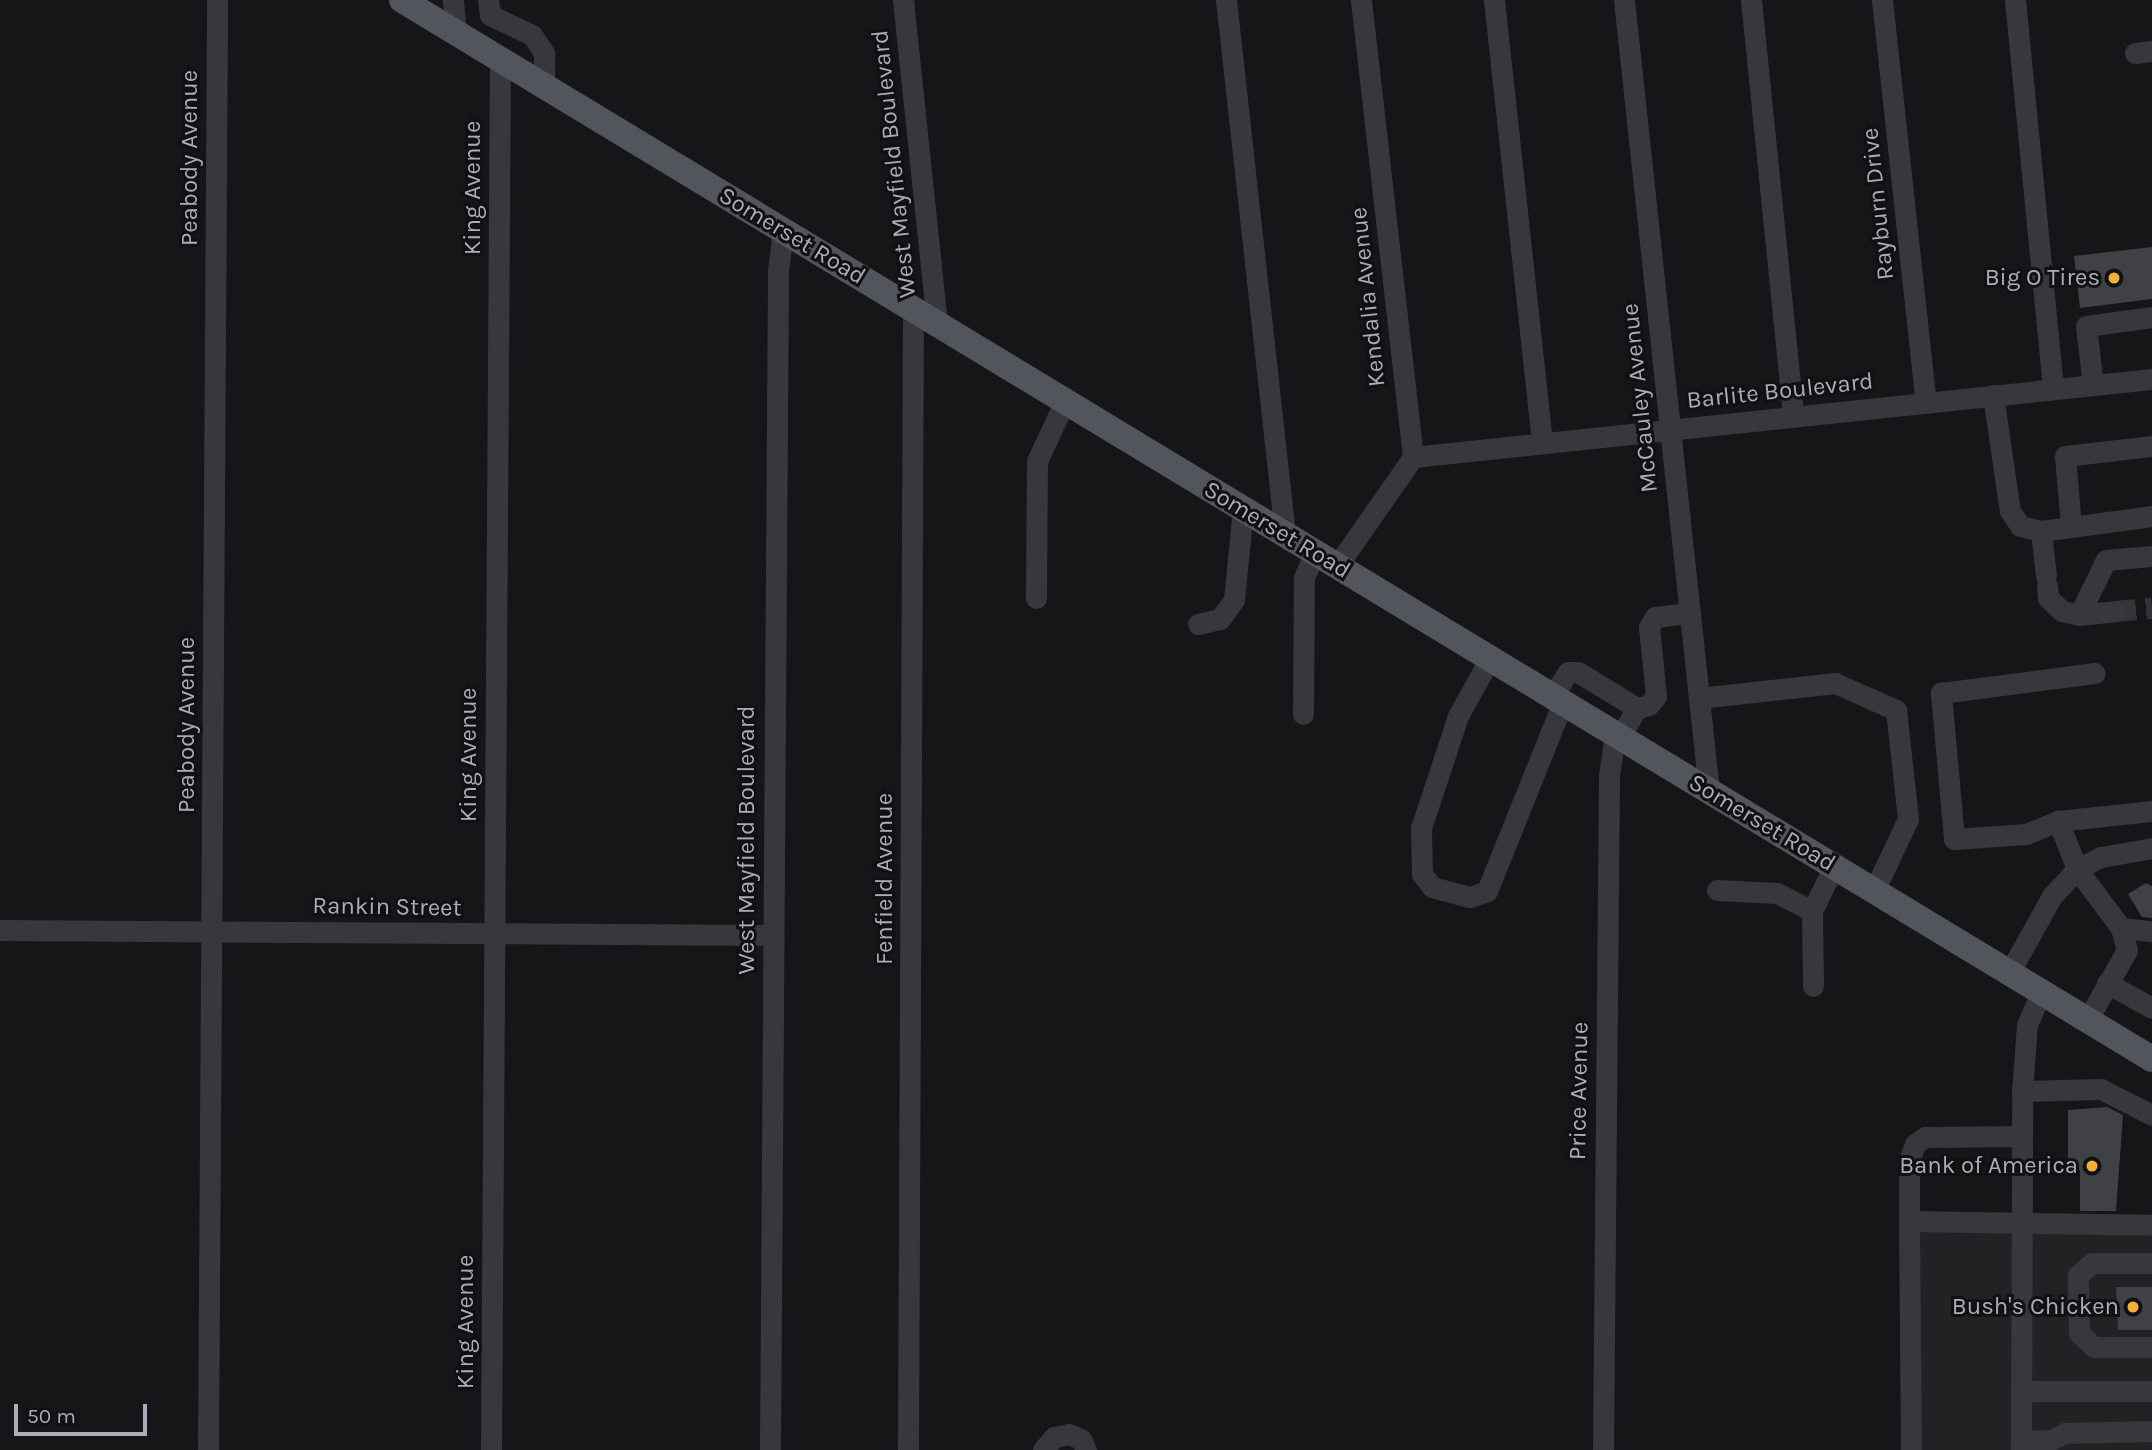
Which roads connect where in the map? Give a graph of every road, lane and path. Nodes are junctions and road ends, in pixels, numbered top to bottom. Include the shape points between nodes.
1 (217, 0) edge
2 (402, 0) edge
3 (453, 0) edge
4 (488, 0) edge
5 (903, 0) edge
6 (1226, 0) edge
7 (1362, 0) edge
8 (1494, 0) edge
9 (1624, 0) edge
10 (1751, 0) edge
11 (1882, 0) edge
12 (2015, 0) edge
13 (456, 33) junction
14 (500, 60) junction
15 (544, 86) junction
16 (783, 230) junction
17 (913, 309) junction
18 (2152, 317) edge
19 (937, 323) junction
20 (2152, 379) edge
21 (2092, 385) junction
22 (2053, 389) junction
23 (1993, 395) junction
24 (1065, 401) junction
25 (1926, 402) junction
26 (1793, 416) junction
27 (1670, 428) junction
28 (1542, 442) junction
29 (2152, 446) edge
30 (1413, 457) junction
31 (1243, 509) junction
32 (2152, 516) edge
33 (2071, 526) junction
34 (2041, 531) junction
35 (1285, 534) junction
36 (2152, 556) edge
37 (1326, 559) junction
38 (1036, 598) dead end
39 (2115, 611) tunnel mouth
40 (1690, 613) junction
41 (2079, 615) junction
42 (1198, 624) dead end
43 (1490, 658) junction
44 (2095, 674) dead end
45 (1699, 698) junction
46 (1557, 699) junction
47 (1637, 708) junction
48 (1303, 714) dead end
49 (1617, 735) junction
50 (1709, 791) junction
51 (2152, 811) edge
52 (2058, 821) junction
53 (2152, 848) edge
54 (1834, 866) junction
55 (2077, 869) junction
56 (1717, 890) dead end
57 (1874, 891) junction
58 (1812, 911) junction
59 (2121, 928) junction
60 (0, 930) edge
61 (212, 931) junction
62 (2152, 932) edge
63 (494, 934) junction
64 (773, 935) junction
65 (2009, 973) junction
66 (2107, 983) junction
67 (1813, 986) dead end
68 (2041, 992) junction
69 (2152, 1008) edge
70 (2088, 1019) junction
71 (2152, 1059) edge
72 (2022, 1091) junction
73 (2152, 1115) edge
74 (2022, 1136) junction
75 (1909, 1221) junction
76 (2022, 1225) junction
77 (2145, 1225) edge
78 (2152, 1263) edge
79 (2152, 1347) edge
80 (2021, 1391) junction
81 (2152, 1391) edge
82 (2152, 1431) edge
83 (2053, 1445) edge
84 (2021, 1446) edge
85 (208, 1450) edge
86 (491, 1450) edge
87 (769, 1450) edge
88 (908, 1450) edge
89 (1043, 1450) edge
90 (1086, 1450) edge
91 (1604, 1450) edge
92 (1911, 1450) edge

1 - 61 street, Peabody Avenue
2 - 13 main road, Somerset Road
3 - 13 street
4 - 15 street via 490,16 532,35 544,53
5 - 19 street, West Mayfield Boulevard
6 - 35 street
7 - 30 street, Kendalia Avenue
8 - 28 street
9 - 27 street, McCauley Avenue
10 - 26 street
11 - 25 street, Rayburn Drive
12 - 22 street
13 - 14 main road, Somerset Road
14 - 15 main road, Somerset Road
14 - 63 street, King Avenue
15 - 16 main road, Somerset Road
16 - 17 main road, Somerset Road
16 - 64 street, West Mayfield Boulevard via 778,271
17 - 19 main road, Somerset Road
17 - 88 street, Fenfield Avenue
18 - 21 street via 2086,326
19 - 24 main road, Somerset Road
20 - 21 street, Barlite Boulevard
21 - 22 street, Barlite Boulevard
22 - 23 street, Barlite Boulevard
23 - 25 street, Barlite Boulevard
23 - 34 street via 2010,511 2020,526
24 - 31 main road, Somerset Road
24 - 38 street via 1037,461
25 - 26 street, Barlite Boulevard
26 - 27 street, Barlite Boulevard
27 - 28 street, Barlite Boulevard
27 - 40 street, McCauley Avenue
28 - 30 street, Barlite Boulevard
29 - 33 street via 2065,456
30 - 37 street
31 - 35 main road, Somerset Road
31 - 42 street via 1234,600 1220,619
32 - 33 street
33 - 34 street
34 - 41 street via 2048,598
35 - 37 main road, Somerset Road
36 - 41 street via 2106,560
37 - 43 main road, Somerset Road
37 - 48 street via 1304,579
39 - 41 street
40 - 45 street, McCauley Avenue
40 - 47 street via 1656,617 1649,626 1656,696
43 - 46 main road, Somerset Road
43 - 46 street via 1458,716 1421,828 1422,874 1432,887 1470,897 1487,891
44 - 52 street via 1941,693 1954,839 2026,834
45 - 50 street, McCauley Avenue
45 - 57 street via 1835,683 1896,710 1908,819
46 - 47 street via 1568,672 1578,671
46 - 49 main road, Somerset Road
47 - 49 street
49 - 50 main road, Somerset Road
49 - 91 street, Price Avenue via 1609,776
50 - 54 main road, Somerset Road
51 - 52 street
52 - 55 street
53 - 55 street via 2101,857
54 - 57 main road, Somerset Road
54 - 58 street
55 - 59 street
55 - 65 street via 2052,896
56 - 58 street via 1777,893
57 - 65 main road, Somerset Road
58 - 67 street
59 - 62 street
59 - 66 street via 2127,950
60 - 61 street, Rankin Street
61 - 63 street, Rankin Street
61 - 85 street, Peabody Avenue
63 - 64 street, Rankin Street
63 - 86 street, King Avenue
64 - 87 street, West Mayfield Boulevard
65 - 68 main road, Somerset Road
66 - 69 street
66 - 70 street
68 - 70 main road, Somerset Road
68 - 72 street via 2027,1025
70 - 71 main road, Somerset Road
72 - 73 street via 2101,1088
72 - 74 street
74 - 75 street via 1925,1137 1915,1144 1909,1161
74 - 76 street
75 - 76 street
75 - 92 street
76 - 77 street
76 - 80 street
78 - 79 street via 2092,1263 2078,1275 2079,1334 2094,1347
80 - 81 street
80 - 84 street
82 - 83 street via 2065,1433
83 - 84 street
89 - 90 street via 1054,1437 1069,1434 1081,1439

